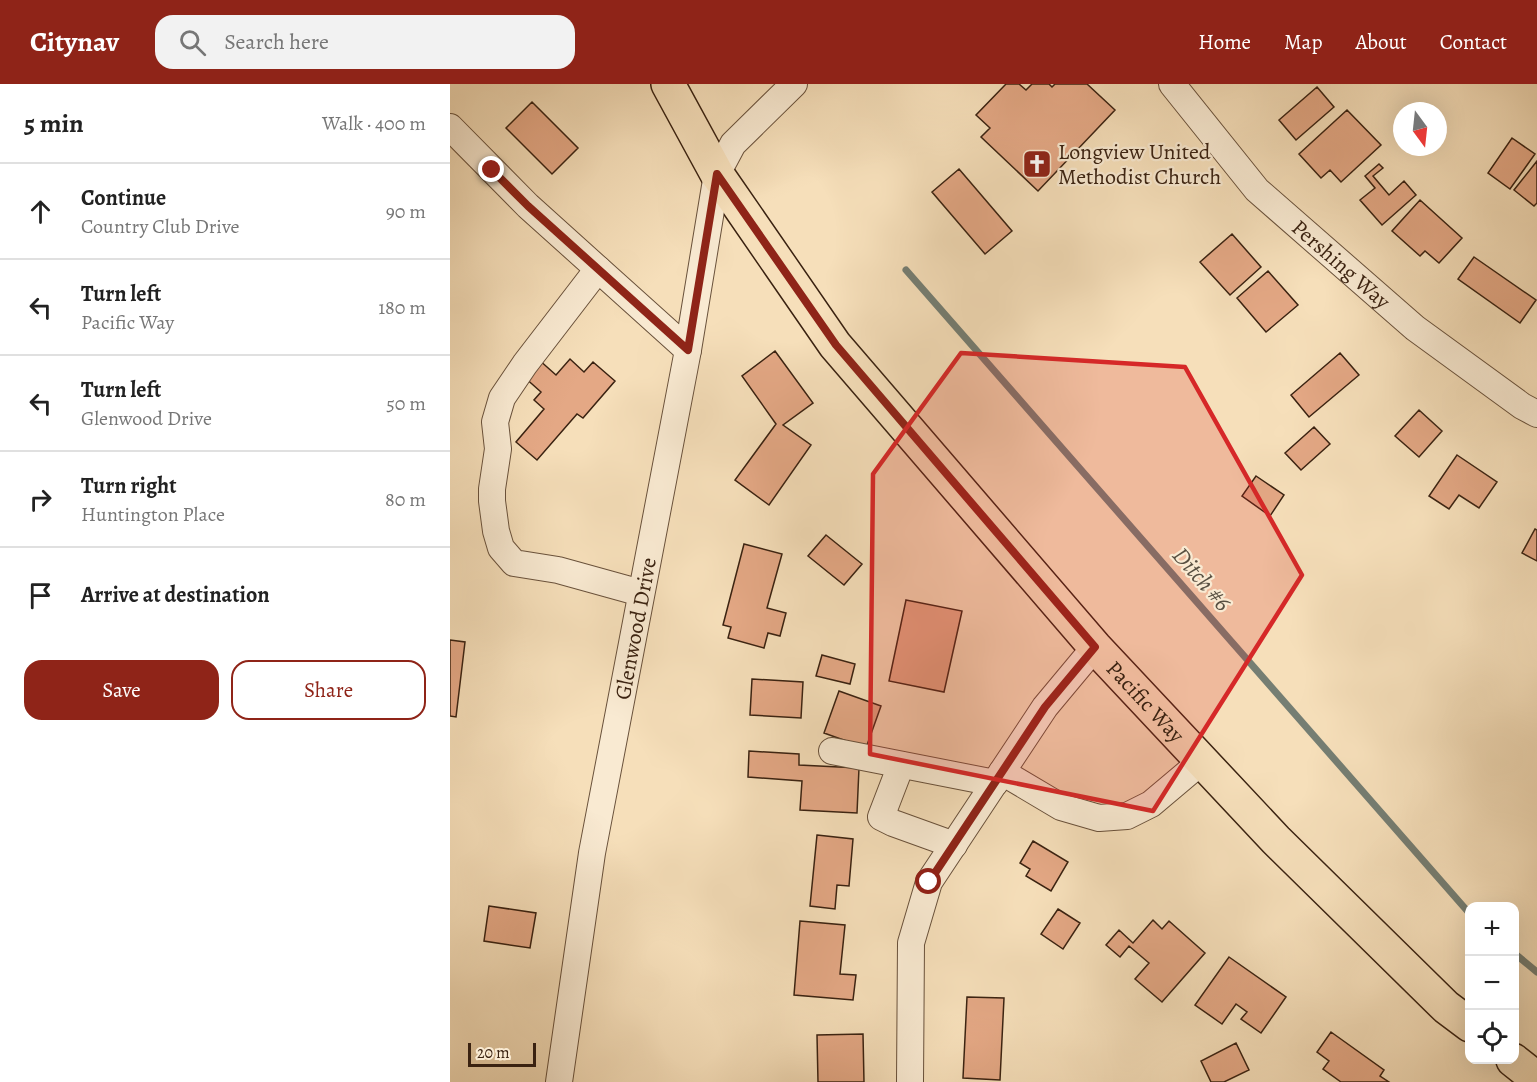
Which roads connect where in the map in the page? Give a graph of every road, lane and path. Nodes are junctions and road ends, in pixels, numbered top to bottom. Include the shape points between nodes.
1 (668, 84) edge
2 (794, 84) edge
3 (1172, 84) edge
4 (450, 127) edge
5 (717, 174) junction
6 (598, 269) junction
7 (688, 350) junction
8 (1537, 414) edge
9 (642, 593) junction
10 (1095, 647) junction
11 (832, 751) dead end
12 (1202, 761) junction
13 (901, 765) junction
14 (998, 778) junction
15 (954, 845) junction
16 (1465, 1021) edge
17 (1519, 1064) edge
18 (1537, 1079) edge
19 (559, 1082) edge
20 (910, 1082) edge

1 - 5 main road, Pacific Way
2 - 5 street, Glenwood Drive via 733,144
3 - 8 street, Pershing Way via 1257,190 1415,328
4 - 6 street via 528,206
5 - 7 street, Glenwood Drive
5 - 10 main road, Pacific Way via 836,345
6 - 7 street
6 - 9 street via 502,398 495,422 498,449 492,501 496,531 501,548 514,562
7 - 9 street, Glenwood Drive
9 - 19 street, Glenwood Drive via 592,853
10 - 12 main road, Pacific Way
10 - 14 street via 1045,707
11 - 13 street
12 - 14 street via 1151,804 1127,816 1099,818 1061,807
12 - 16 main road, Pacific Way via 1276,840
13 - 14 street
13 - 15 street via 882,817
14 - 15 street
15 - 20 street via 929,882 911,943
17 - 18 main road

